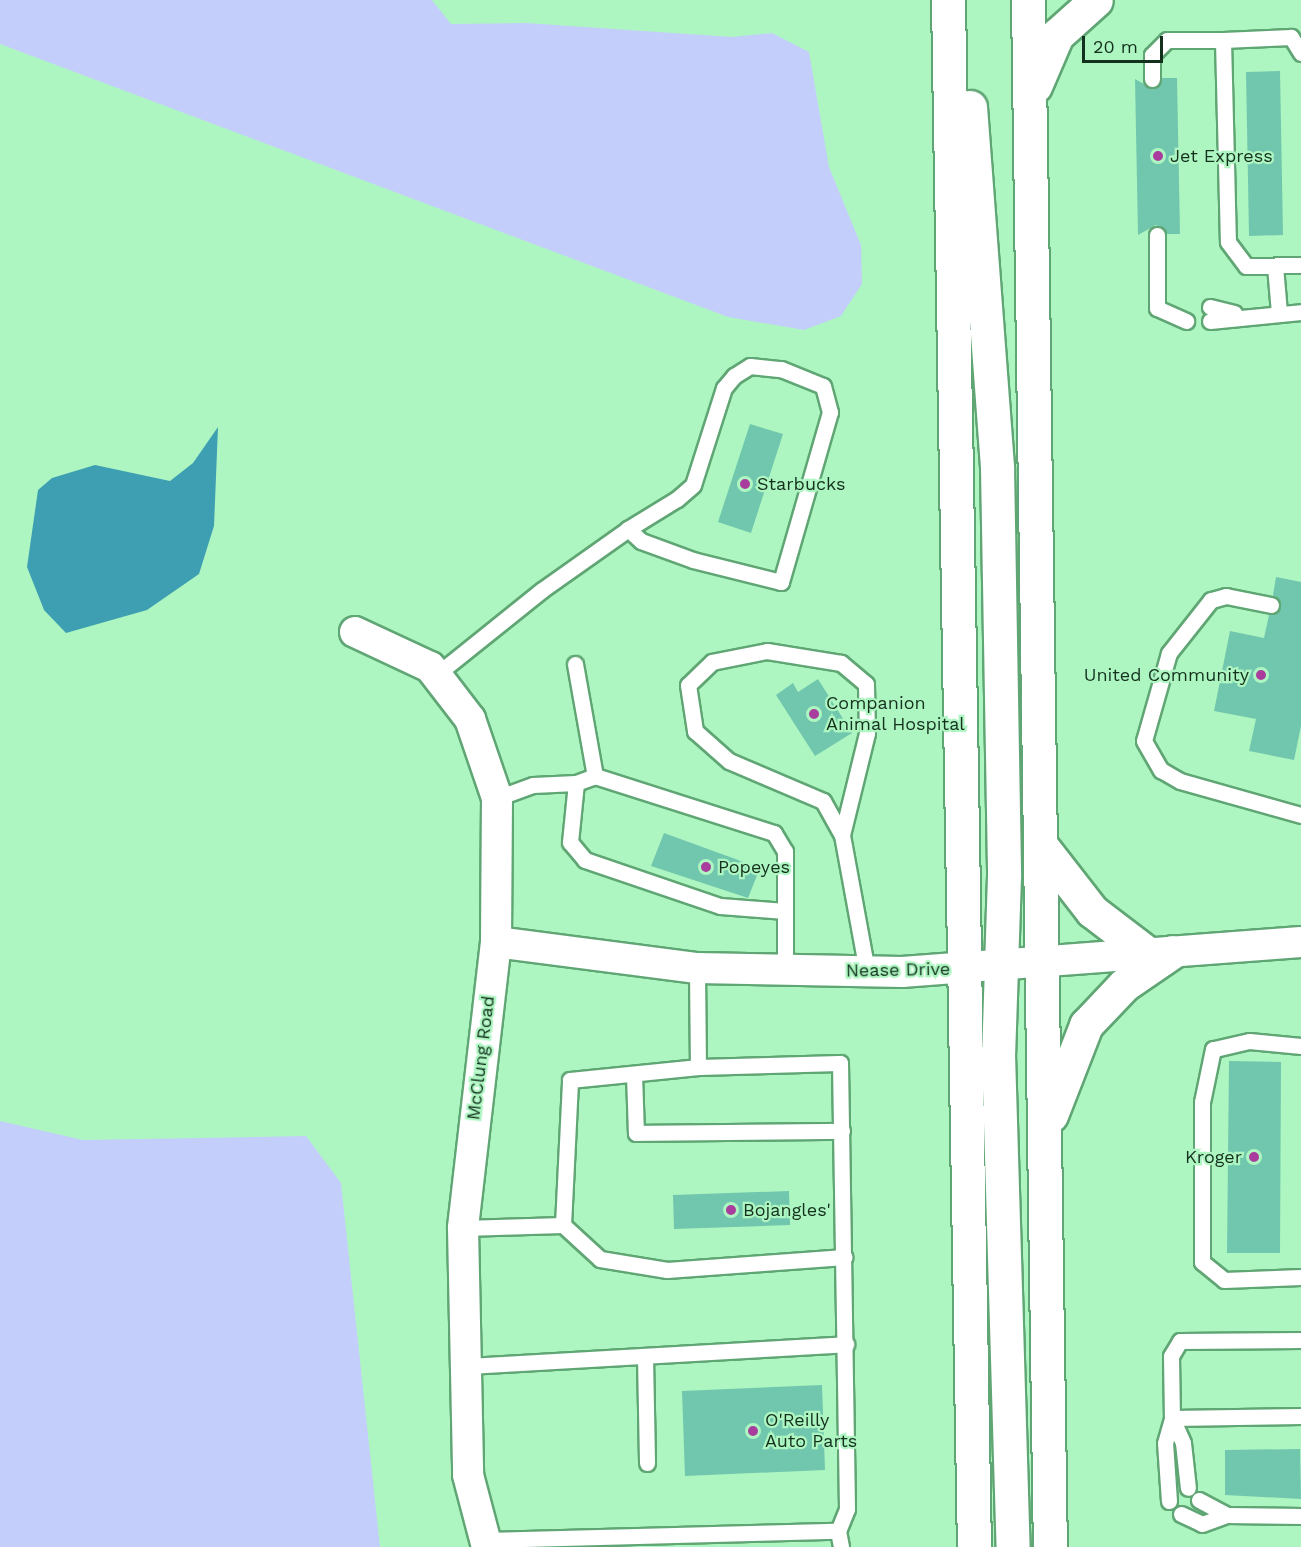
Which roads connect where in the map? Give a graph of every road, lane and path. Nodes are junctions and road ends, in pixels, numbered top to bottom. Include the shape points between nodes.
1 (1028, 0) edge
2 (1096, 0) edge
3 (949, 5) edge
4 (1222, 40) junction
5 (1301, 53) edge
6 (1152, 79) dead end
7 (1030, 99) junction
8 (1157, 235) dead end
9 (1275, 266) junction
10 (1301, 266) edge
11 (1301, 312) edge
12 (1279, 313) junction
13 (1210, 314) dead end
14 (1186, 315) dead end
15 (628, 529) junction
16 (1271, 605) dead end
17 (355, 632) dead end
18 (575, 664) dead end
19 (436, 675) junction
20 (595, 776) junction
21 (576, 783) junction
22 (497, 798) junction
23 (1301, 815) edge
24 (842, 836) junction
25 (1040, 844) junction
26 (785, 911) junction
27 (496, 942) junction
28 (1301, 942) edge
29 (1160, 953) junction
30 (1041, 961) junction
31 (1000, 965) junction
32 (697, 968) junction
33 (962, 968) junction
34 (785, 970) junction
35 (867, 971) junction
36 (1301, 1046) edge
37 (698, 1067) junction
38 (634, 1074) junction
39 (842, 1131) junction
40 (1044, 1136) junction
41 (563, 1224) junction
42 (463, 1228) junction
43 (845, 1257) junction
44 (1301, 1277) edge
45 (1301, 1340) edge
46 (846, 1344) junction
47 (645, 1357) junction
48 (466, 1366) junction
49 (1301, 1416) edge
50 (1172, 1418) junction
51 (647, 1463) dead end
52 (1188, 1488) dead end
53 (1199, 1500) dead end
54 (1169, 1501) dead end
55 (1181, 1514) dead end
56 (1227, 1515) junction
57 (1301, 1516) edge
58 (838, 1531) junction
59 (674, 1535) junction
60 (485, 1544) edge
61 (595, 1544) edge
62 (657, 1547) edge
63 (841, 1547) edge
64 (974, 1547) edge
65 (1013, 1547) edge
66 (1050, 1547) edge

1 - 7 main road
2 - 7 main road via 1057,35
3 - 31 main road via 970,102 996,444 1004,876
3 - 33 main road
4 - 5 lane via 1291,37
4 - 6 lane via 1167,40 1152,55
4 - 9 lane via 1228,242 1246,266
7 - 25 main road
8 - 14 lane via 1157,308 1166,315
9 - 10 lane
9 - 12 lane
11 - 12 lane
12 - 13 lane
15 - 15 lane via 641,541 693,560 781,582 830,412 823,386 782,369 750,366 734,376 723,388 693,485
15 - 19 lane
16 - 23 lane via 1226,596 1211,600 1169,653 1144,741 1161,770 1180,781
17 - 19 street, McClung Road via 430,667
18 - 20 lane
19 - 22 street, McClung Road via 470,719
20 - 21 lane
20 - 26 lane via 774,833 785,851
21 - 22 lane via 533,784
21 - 26 lane via 570,842 585,860 720,906
22 - 27 street, McClung Road
24 - 24 lane via 823,801 729,761 695,731 688,685 712,662 767,651 841,663 866,684 867,733
24 - 35 lane
25 - 29 main road via 1092,911
25 - 30 main road
26 - 34 lane
27 - 32 street, Nease Drive
27 - 42 street, McClung Road
28 - 29 street, Nease Drive
29 - 30 street, Nease Drive
29 - 40 main road via 1086,1025
30 - 31 street, Nease Drive
30 - 40 main road
31 - 33 street, Nease Drive
31 - 65 main road via 1005,1414
32 - 34 street, Nease Drive
32 - 37 lane
33 - 35 street, Nease Drive
33 - 64 main road
34 - 35 street, Nease Drive
36 - 44 lane via 1249,1041 1213,1049 1202,1102 1202,1262 1224,1280
37 - 38 lane
37 - 39 lane via 840,1063
38 - 39 lane via 636,1133
38 - 41 lane via 570,1080
39 - 43 lane
40 - 66 main road
41 - 42 lane
41 - 43 lane via 600,1259 667,1270
42 - 48 street, McClung Road
43 - 46 lane
45 - 50 lane via 1180,1341 1171,1356
46 - 47 lane
46 - 58 lane via 847,1509
47 - 48 lane
47 - 51 lane
48 - 60 street, McClung Road via 468,1475
49 - 50 lane
50 - 52 lane via 1184,1443
50 - 54 lane via 1165,1443
53 - 56 lane
55 - 56 lane via 1202,1524
56 - 57 lane
58 - 59 lane
58 - 63 lane
59 - 61 lane
59 - 62 lane
60 - 61 lane

